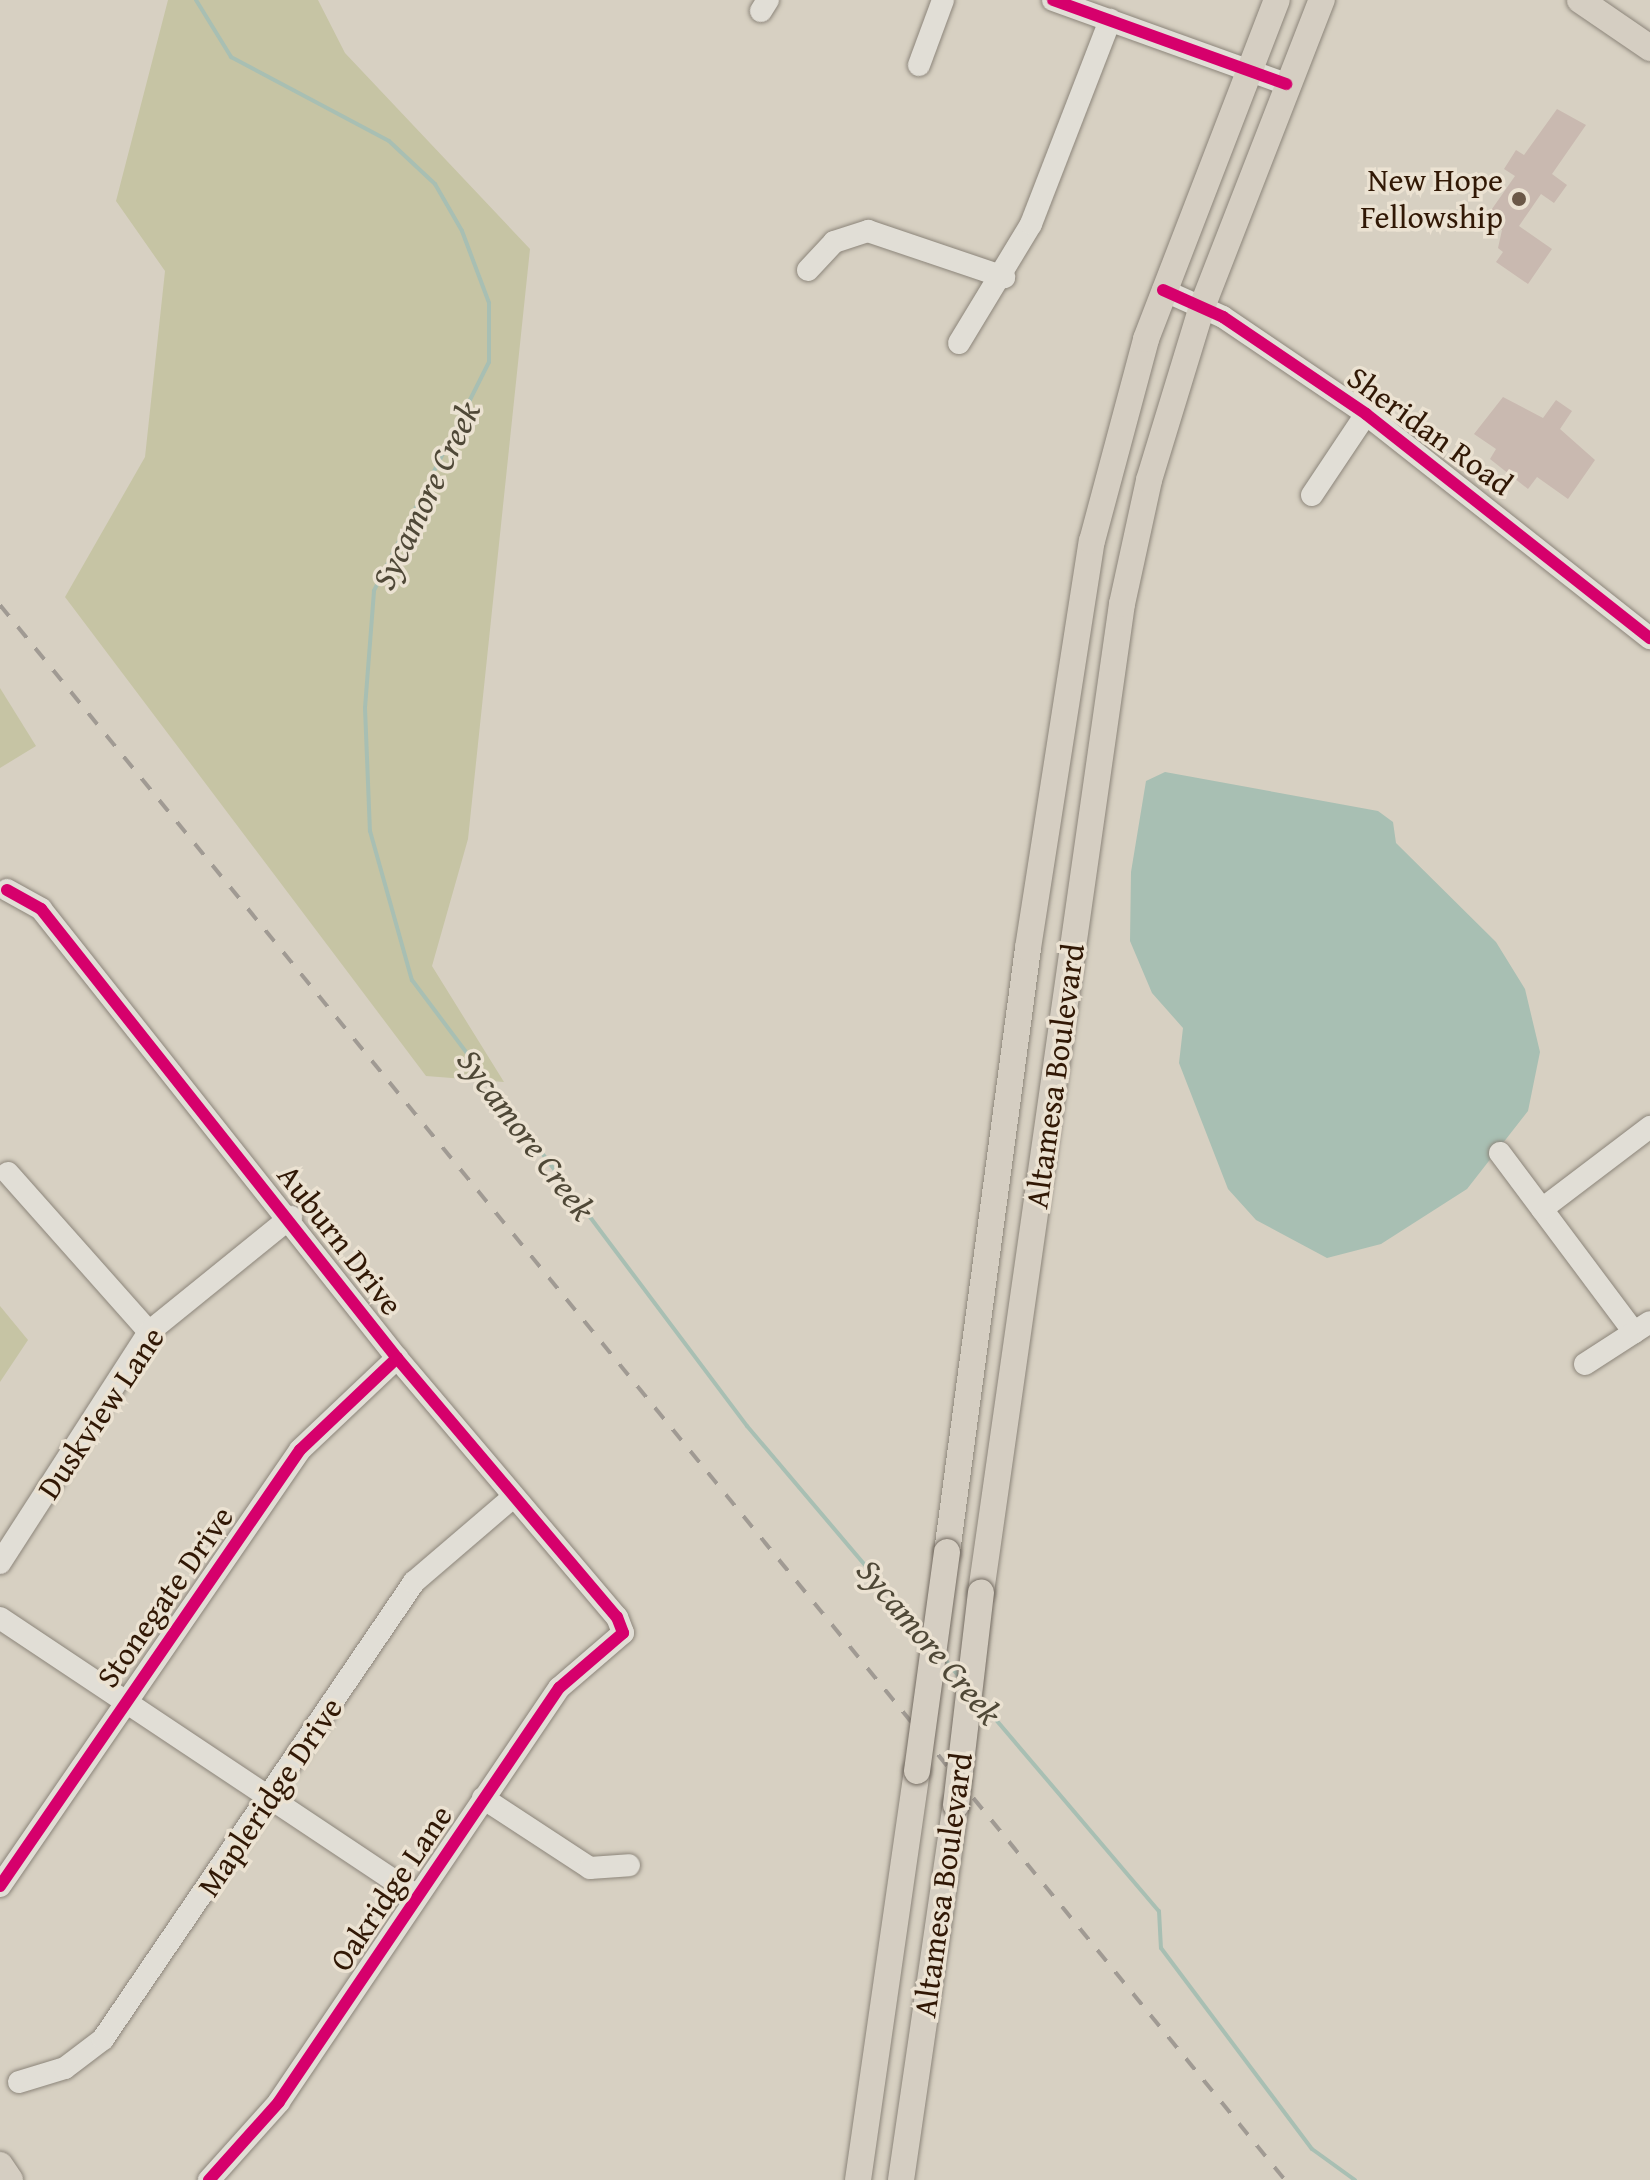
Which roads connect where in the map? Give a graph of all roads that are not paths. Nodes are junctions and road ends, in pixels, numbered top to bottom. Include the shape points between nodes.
1 (943, 0) edge
2 (1053, 0) edge
3 (1277, 0) edge
4 (1322, 0) edge
5 (1580, 0) edge
6 (1110, 20) junction
7 (1650, 48) edge
8 (919, 65) dead end
9 (1247, 69) junction
10 (1286, 84) junction
11 (808, 270) dead end
12 (1004, 277) junction
13 (1163, 290) junction
14 (1202, 307) junction
15 (959, 343) dead end
16 (1366, 414) junction
17 (1312, 495) dead end
18 (1650, 638) edge
19 (7, 890) dead end
20 (1650, 1127) edge
21 (1500, 1153) dead end
22 (8, 1173) dead end
23 (1542, 1209) junction
24 (291, 1217) junction
25 (1642, 1327) edge
26 (149, 1332) junction
27 (397, 1358) junction
28 (1585, 1364) dead end
29 (513, 1497) junction
30 (0, 1563) edge
31 (0, 1618) edge
32 (623, 1633) joint
33 (123, 1701) junction
34 (269, 1798) junction
35 (483, 1798) junction
36 (629, 1865) dead end
37 (0, 1886) edge
38 (417, 1896) junction
39 (19, 2082) dead end
40 (0, 2165) edge
41 (10, 2180) edge
42 (209, 2180) edge
43 (858, 2180) edge
44 (901, 2180) edge

1 - 8 street
2 - 6 street
3 - 9 main road, Altamesa Boulevard
4 - 10 main road, Altamesa Boulevard
5 - 7 main road
6 - 9 street
6 - 12 street via 1031,224
9 - 10 street
9 - 13 main road, Altamesa Boulevard
10 - 14 main road, Altamesa Boulevard
11 - 12 street via 834,242 868,231
12 - 15 street
13 - 14 street, Sheridan Road
13 - 43 main road, Altamesa Boulevard, bridge via 1127,403 1077,618
14 - 16 street, Sheridan Road
14 - 44 main road, Altamesa Boulevard, bridge via 1149,480 1122,604
16 - 17 street
16 - 18 street, Sheridan Road
19 - 24 street, Auburn Drive via 41,909
20 - 23 street
21 - 23 street
22 - 26 street
23 - 25 street
24 - 26 street, Duskview Lane
24 - 27 street, Auburn Drive
25 - 28 street
26 - 30 street, Duskview Lane
27 - 29 street, Auburn Drive
27 - 33 street, Stonegate Drive via 300,1450
29 - 32 street, Auburn Drive via 617,1617
29 - 34 street, Mapleridge Drive via 414,1582
31 - 33 street
32 - 35 street, Oakridge Lane via 559,1688
33 - 34 street
33 - 37 street, Stonegate Drive
34 - 38 street
34 - 39 street, Mapleridge Drive via 103,2039 65,2068
35 - 36 street via 590,1868
35 - 38 street, Oakridge Lane
38 - 42 street, Oakridge Lane via 279,2102
40 - 41 main road

